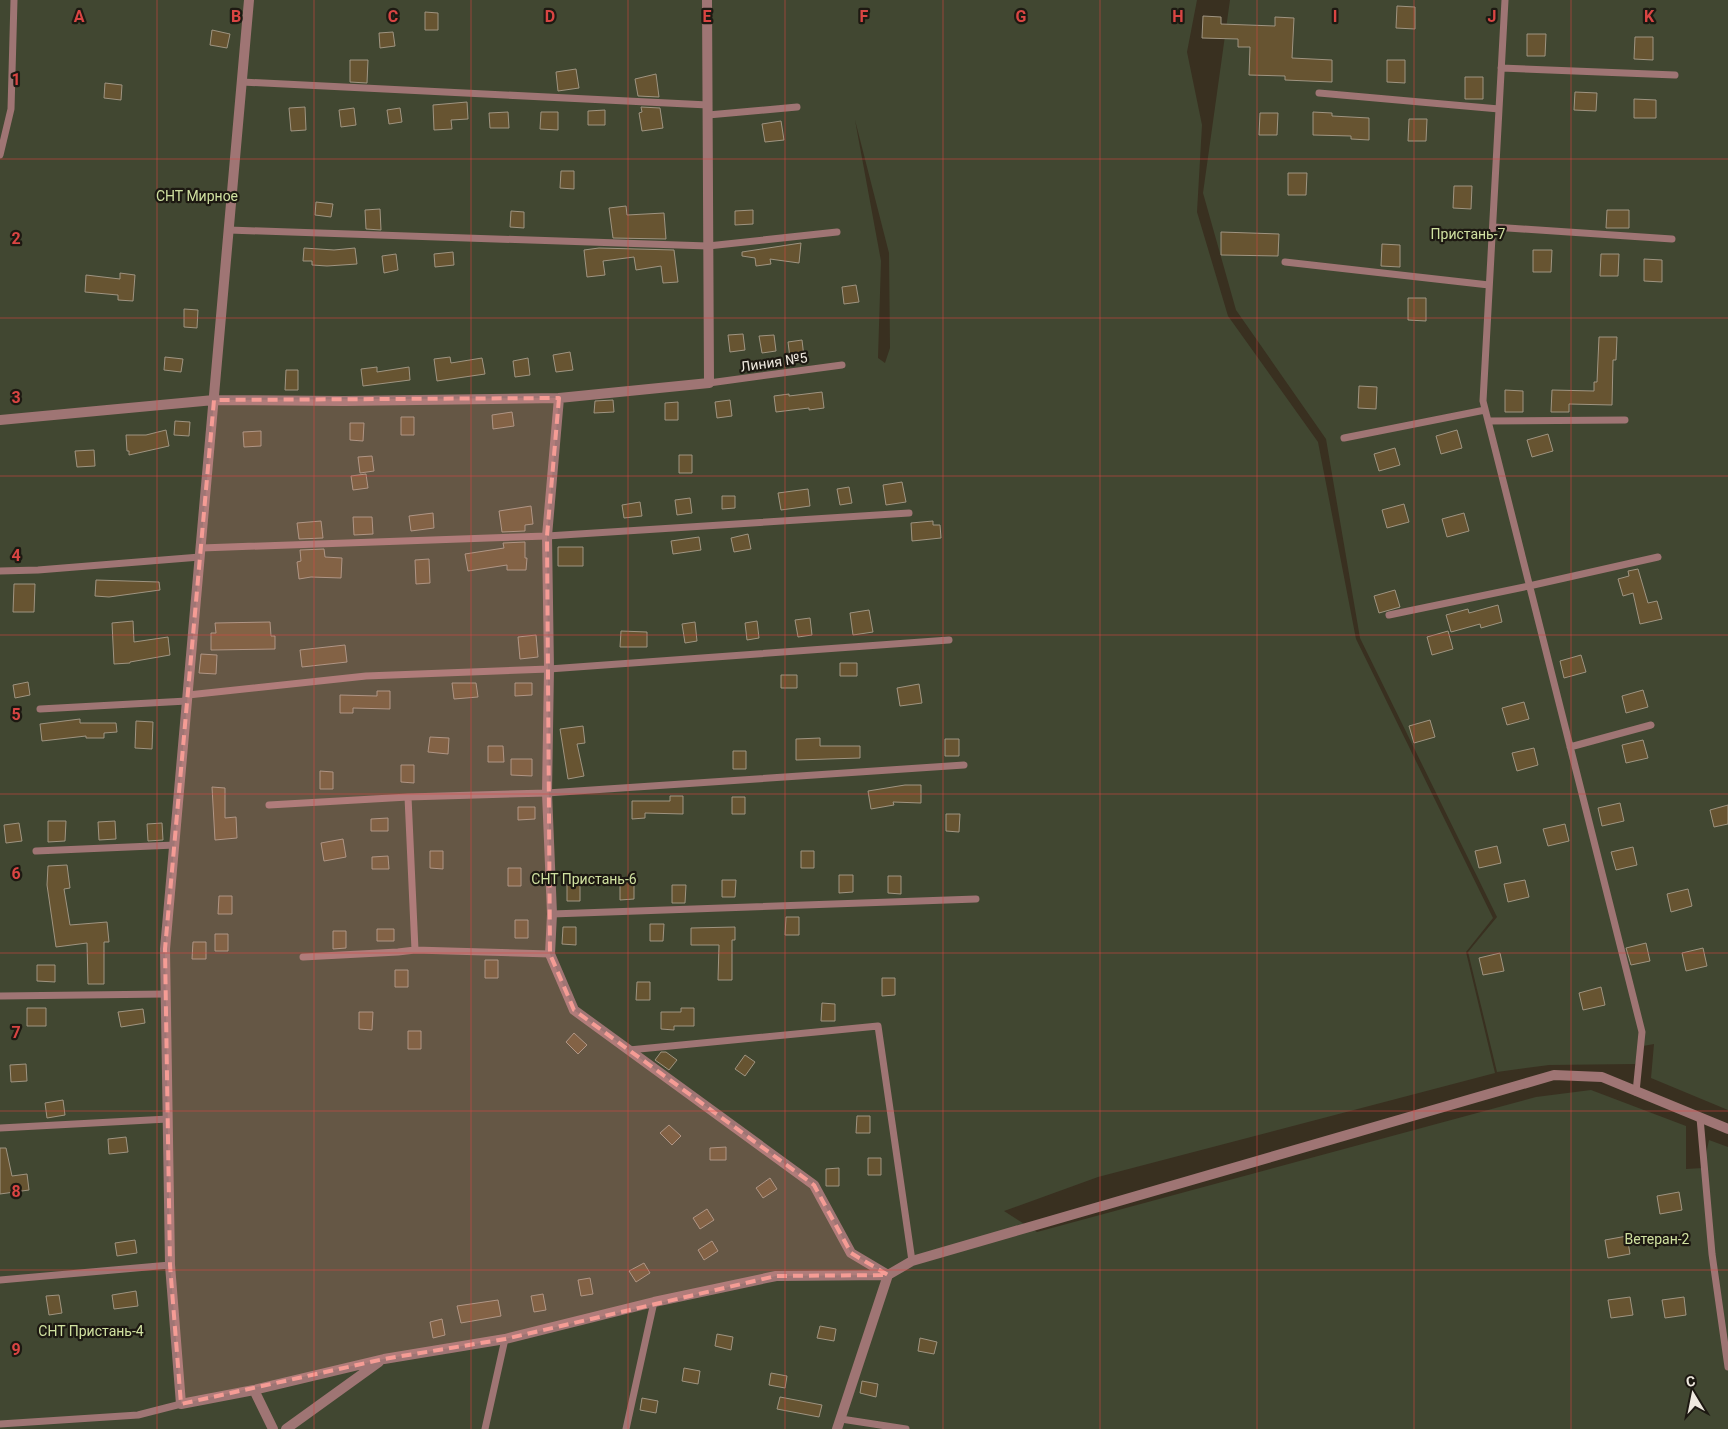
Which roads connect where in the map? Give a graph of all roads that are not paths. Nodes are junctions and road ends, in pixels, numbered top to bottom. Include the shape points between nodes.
1 (14, 0) edge
2 (249, 0) edge
3 (707, 0) edge
4 (1505, 0) edge
5 (1501, 68) junction
6 (1675, 75) dead end
7 (242, 82) junction
8 (1319, 93) dead end
9 (797, 107) dead end
10 (1499, 109) junction
11 (708, 110) junction
12 (0, 154) edge
13 (1492, 227) junction
14 (229, 230) junction
15 (837, 232) dead end
16 (1672, 239) dead end
17 (708, 246) junction
18 (1285, 262) dead end
19 (1489, 285) junction
20 (842, 365) dead end
21 (709, 383) junction
22 (559, 398) junction
23 (214, 400) junction
24 (1485, 410) junction
25 (0, 420) edge
26 (1626, 420) dead end
27 (1488, 421) junction
28 (1344, 438) dead end
29 (909, 512) dead end
30 (547, 536) junction
31 (200, 553) junction
32 (1658, 556) dead end
33 (0, 571) edge
34 (1529, 586) junction
35 (1389, 614) dead end
36 (949, 640) dead end
37 (550, 669) junction
38 (188, 698) junction
39 (40, 708) dead end
40 (1651, 725) dead end
41 (1570, 747) junction
42 (964, 765) dead end
43 (547, 793) junction
44 (408, 796) junction
45 (269, 805) dead end
46 (175, 845) junction
47 (36, 851) dead end
48 (976, 899) dead end
49 (552, 914) junction
50 (415, 950) junction
51 (550, 954) junction
52 (303, 958) dead end
53 (166, 994) junction
54 (1, 996) edge
55 (630, 1050) junction
56 (1636, 1092) junction
57 (168, 1118) junction
58 (1700, 1118) junction
59 (0, 1128) edge
60 (1728, 1129) edge
61 (912, 1261) junction
62 (170, 1265) junction
63 (888, 1274) junction
64 (0, 1280) edge
65 (654, 1302) junction
66 (505, 1339) junction
67 (384, 1359) junction
68 (1728, 1367) edge
69 (254, 1390) junction
70 (181, 1404) junction
71 (841, 1419) junction
72 (0, 1424) edge
73 (273, 1429) edge
74 (286, 1429) edge
75 (484, 1429) edge
76 (626, 1429) edge
77 (837, 1429) edge
78 (906, 1429) edge

1 - 12 lane via 11,109
2 - 7 street
3 - 11 street
4 - 5 lane
5 - 6 lane
5 - 10 lane
7 - 11 lane
7 - 14 street
8 - 10 lane
9 - 11 lane
10 - 13 lane
11 - 17 street
13 - 16 lane
13 - 19 lane
14 - 17 lane
14 - 23 street
15 - 17 lane
17 - 21 street
18 - 19 lane
19 - 24 lane
20 - 21 lane, Линия №5
21 - 22 street
22 - 23 street
22 - 30 street
23 - 25 street
23 - 31 street
24 - 27 lane
24 - 28 lane
26 - 27 lane
27 - 34 lane
29 - 30 lane
30 - 31 lane
30 - 37 street
31 - 33 lane
31 - 38 street
32 - 34 lane
34 - 35 lane
34 - 41 lane
36 - 37 lane
37 - 38 lane via 366,676
37 - 43 street
38 - 39 lane
38 - 46 street
40 - 41 lane
41 - 56 lane via 1642,1032
42 - 43 lane
43 - 44 lane
43 - 49 street
44 - 45 lane
44 - 50 lane
46 - 47 lane
46 - 53 street via 166,949
48 - 49 lane
49 - 51 street
50 - 51 lane
50 - 52 lane
51 - 55 street via 574,1010
53 - 54 lane
53 - 57 street
55 - 61 lane via 878,1026
55 - 63 street via 814,1186 850,1253
56 - 58 street
56 - 61 street via 1602,1076 1554,1075
57 - 59 lane
57 - 62 street
58 - 60 street
58 - 68 lane via 1712,1254
61 - 63 street
62 - 64 lane
62 - 70 street
63 - 65 street via 776,1276
63 - 71 street
65 - 66 street
65 - 76 lane
66 - 67 street
66 - 75 lane
67 - 69 street
67 - 74 street
69 - 70 street
69 - 73 street
70 - 72 lane via 138,1415
71 - 77 street
71 - 78 lane

